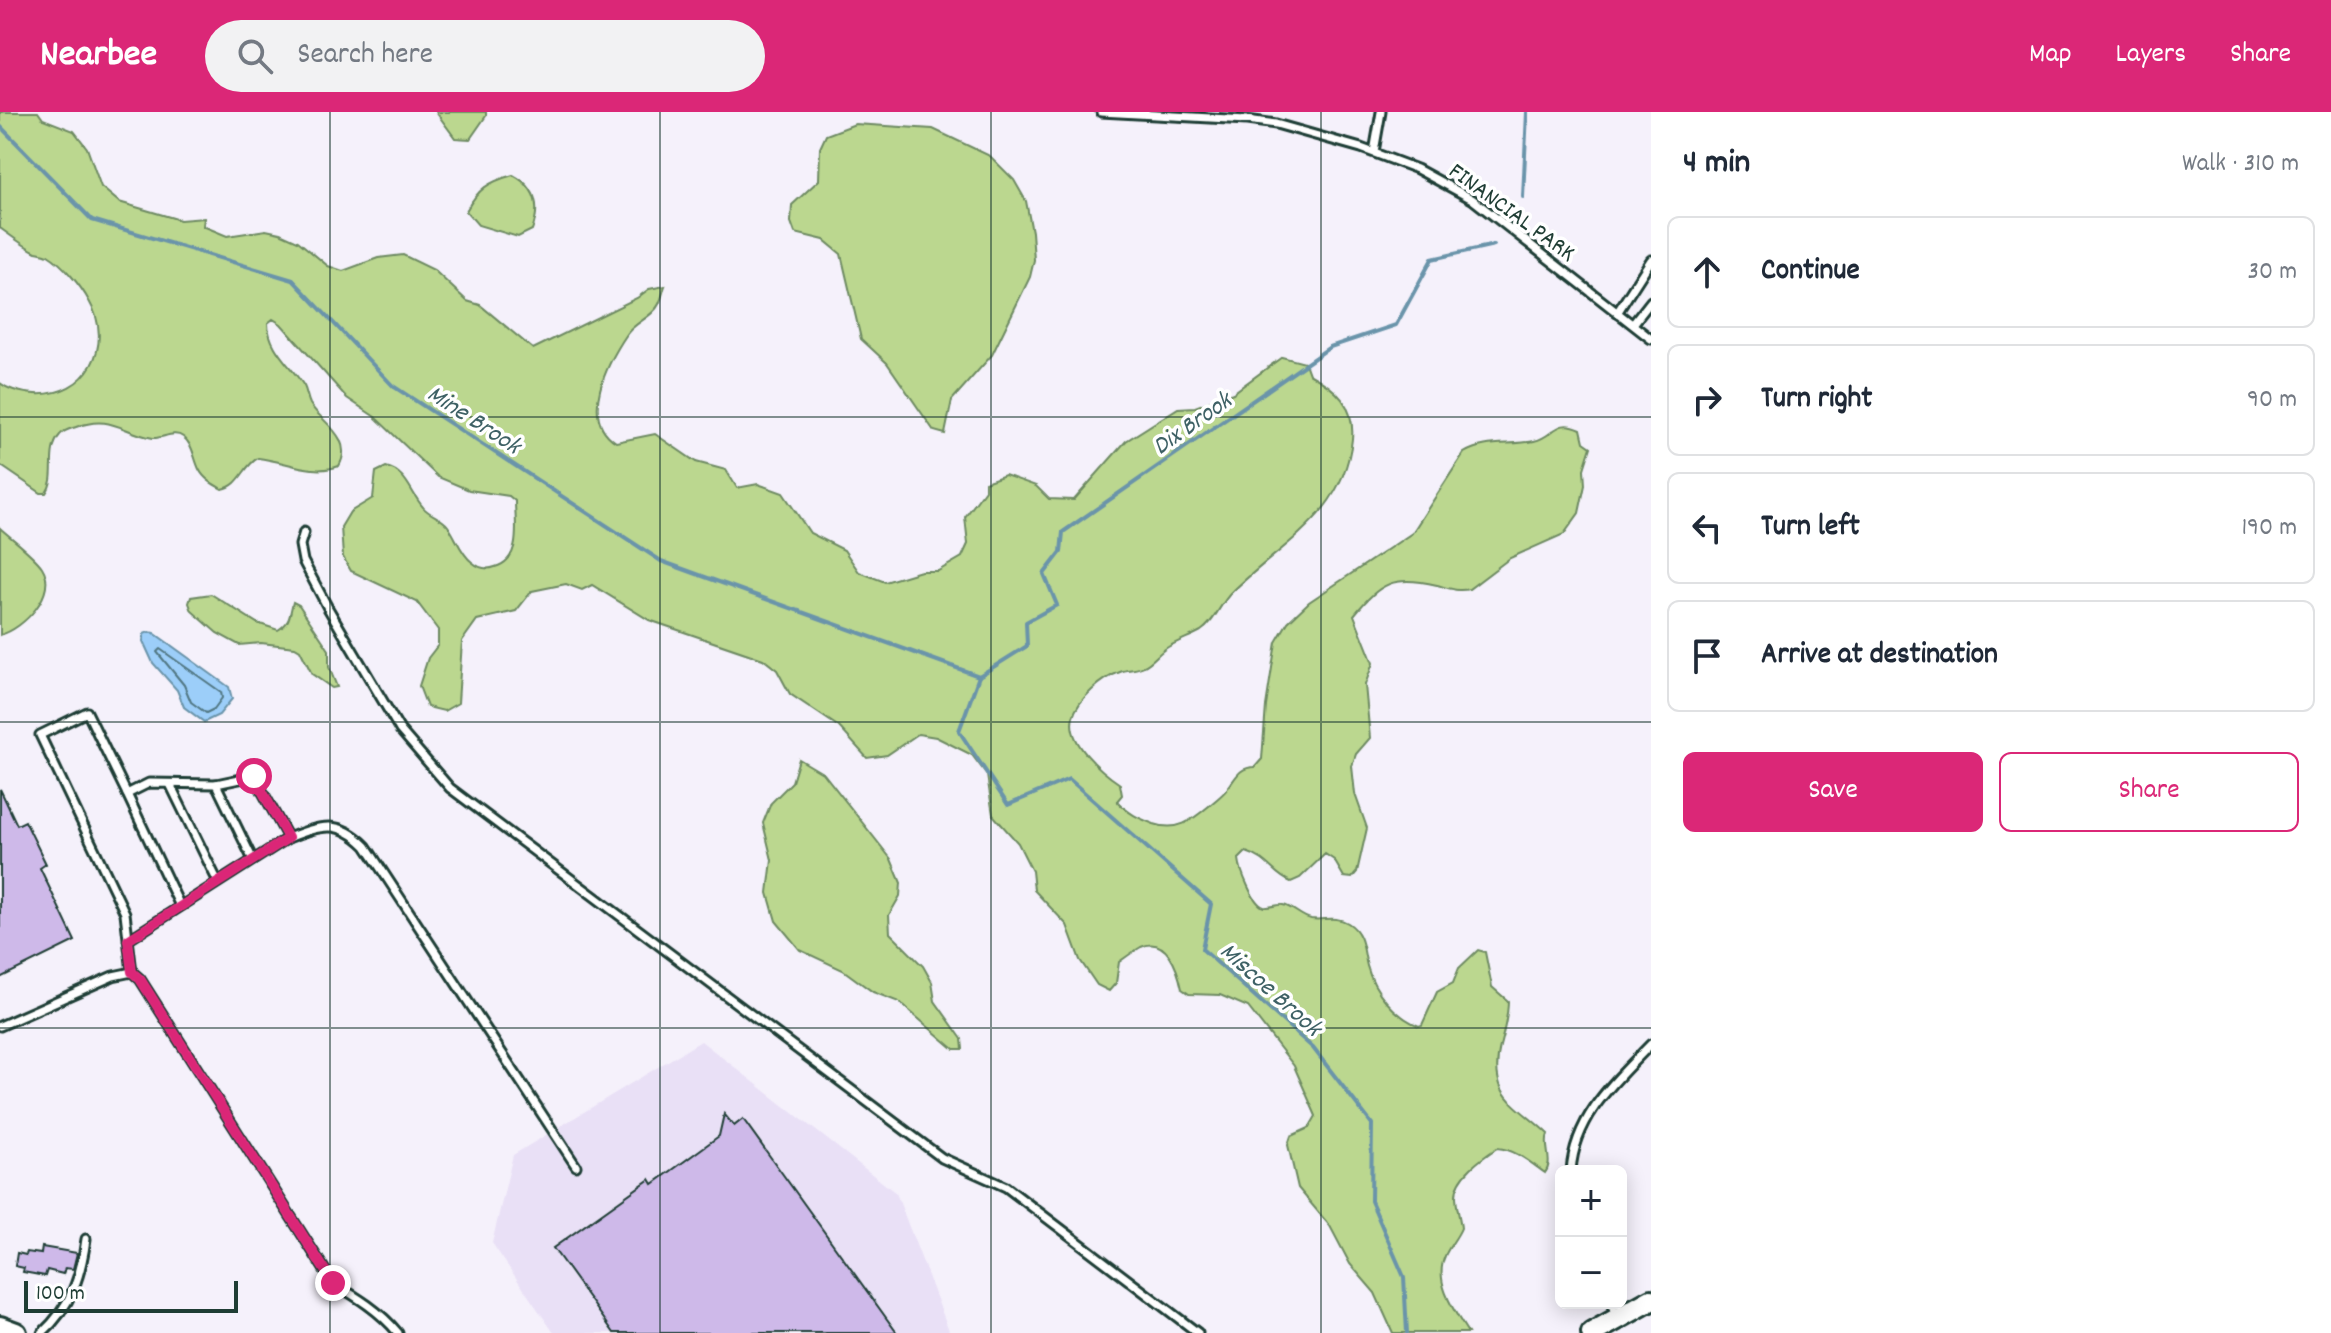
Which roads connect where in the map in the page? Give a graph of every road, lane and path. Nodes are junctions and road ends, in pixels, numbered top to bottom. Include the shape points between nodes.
1 (1101, 112) edge
2 (1381, 112) edge
3 (1374, 152) junction
4 (1651, 260) edge
5 (1651, 301) edge
6 (1617, 313) junction
7 (1633, 324) junction
8 (1651, 339) edge
9 (304, 532) dead end
10 (170, 784) junction
11 (216, 784) junction
12 (127, 794) junction
13 (288, 838) junction
14 (253, 860) junction
15 (218, 882) junction
16 (180, 906) junction
17 (128, 940) junction
18 (132, 972) junction
19 (0, 1026) edge
20 (1651, 1044) edge
21 (1572, 1165) edge
22 (576, 1166) dead end
23 (86, 1239) dead end
24 (1651, 1300) edge
25 (1614, 1311) edge
26 (0, 1327) edge
27 (16, 1333) edge
28 (42, 1333) edge
29 (398, 1333) edge
30 (1198, 1333) edge
31 (1592, 1333) edge

1 - 3 lane, FINANCIAL PARK via 1262,122
2 - 3 lane
3 - 6 lane, FINANCIAL PARK via 1472,199
4 - 6 lane
5 - 7 lane
6 - 7 lane, FINANCIAL PARK
7 - 8 lane, FINANCIAL PARK
9 - 30 lane via 303,561 328,608 400,730 450,788 942,1158 1006,1187
10 - 11 lane
10 - 12 lane via 149,783
10 - 15 lane
11 - 13 lane via 254,776
11 - 14 lane
12 - 16 lane
12 - 17 lane via 87,712 40,735 125,913
13 - 14 lane
13 - 22 lane via 329,827 351,831 366,846
14 - 15 lane
15 - 16 lane
16 - 17 lane
17 - 18 lane
18 - 19 lane
18 - 29 lane via 333,1283 367,1304
20 - 21 lane via 1588,1116
23 - 28 lane via 74,1292
24 - 25 main road
25 - 31 main road
26 - 27 main road

